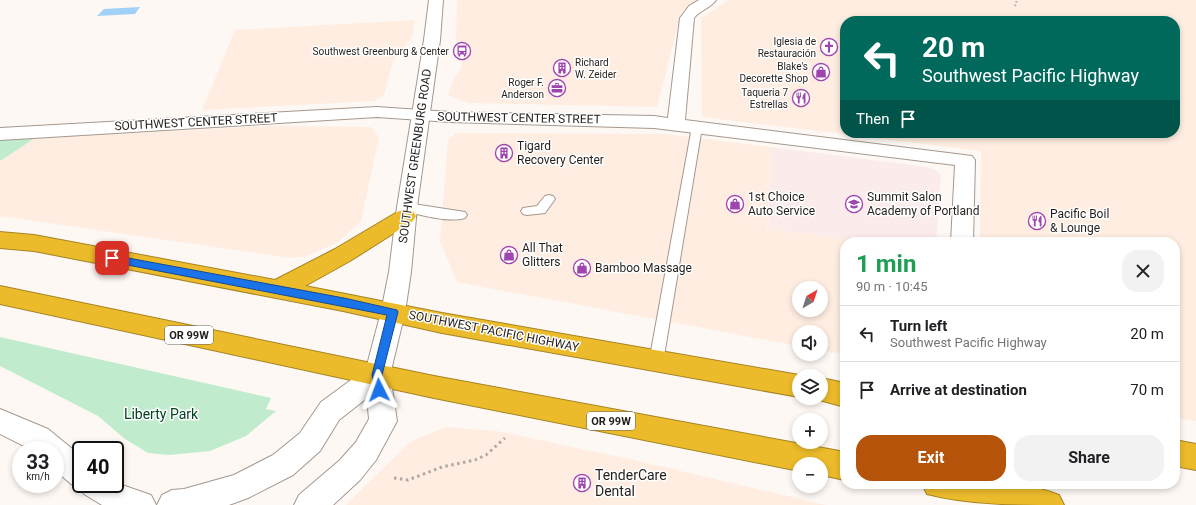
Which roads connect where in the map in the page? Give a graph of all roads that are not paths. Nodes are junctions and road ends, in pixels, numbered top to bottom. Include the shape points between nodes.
1 (436, 0) edge
2 (709, 0) edge
3 (420, 115) junction
4 (676, 124) junction
5 (697, 127) junction
6 (0, 134) edge
7 (550, 199) dead end
8 (406, 211) junction
9 (527, 211) dead end
10 (461, 215) dead end
11 (962, 237) edge
12 (0, 240) edge
13 (277, 289) junction
14 (0, 295) edge
15 (393, 312) junction
16 (656, 362) junction
17 (377, 375) junction
18 (792, 385) edge
19 (828, 391) edge
20 (840, 393) edge
21 (0, 421) edge
22 (42, 441) edge
23 (1180, 454) edge
24 (1196, 457) edge
25 (64, 460) edge
26 (840, 465) edge
27 (72, 466) edge
28 (964, 489) edge
29 (110, 493) edge
30 (141, 505) edge
31 (172, 505) edge
32 (309, 505) edge
33 (1048, 505) edge

1 - 3 street, SOUTHWEST GREENBURG ROAD
2 - 4 street via 694,9 687,18
3 - 4 street, SOUTHWEST CENTER STREET
3 - 6 street, SOUTHWEST CENTER STREET via 376,112
3 - 8 street, SOUTHWEST GREENBURG ROAD
4 - 5 street, SOUTHWEST CENTER STREET
5 - 11 street, SOUTHWEST CENTER STREET via 965,160
5 - 16 lane
7 - 9 lane via 541,210
8 - 10 lane
8 - 13 highway via 362,244
8 - 15 street, SOUTHWEST GREENBURG ROAD
12 - 13 highway, SOUTHWEST PACIFIC HIGHWAY via 34,243
13 - 15 highway, SOUTHWEST PACIFIC HIGHWAY
14 - 17 highway, OR 99W
15 - 16 highway, SOUTHWEST PACIFIC HIGHWAY
15 - 17 street, SOUTHWEST GREENBURG ROAD
16 - 18 highway, SOUTHWEST PACIFIC HIGHWAY
17 - 26 highway, OR 99W
17 - 31 street via 330,411 310,442 283,465 238,488 184,504
17 - 32 street via 383,421 366,451 350,470
19 - 20 highway
21 - 22 street
23 - 24 highway
25 - 27 street
28 - 33 highway
29 - 30 street

